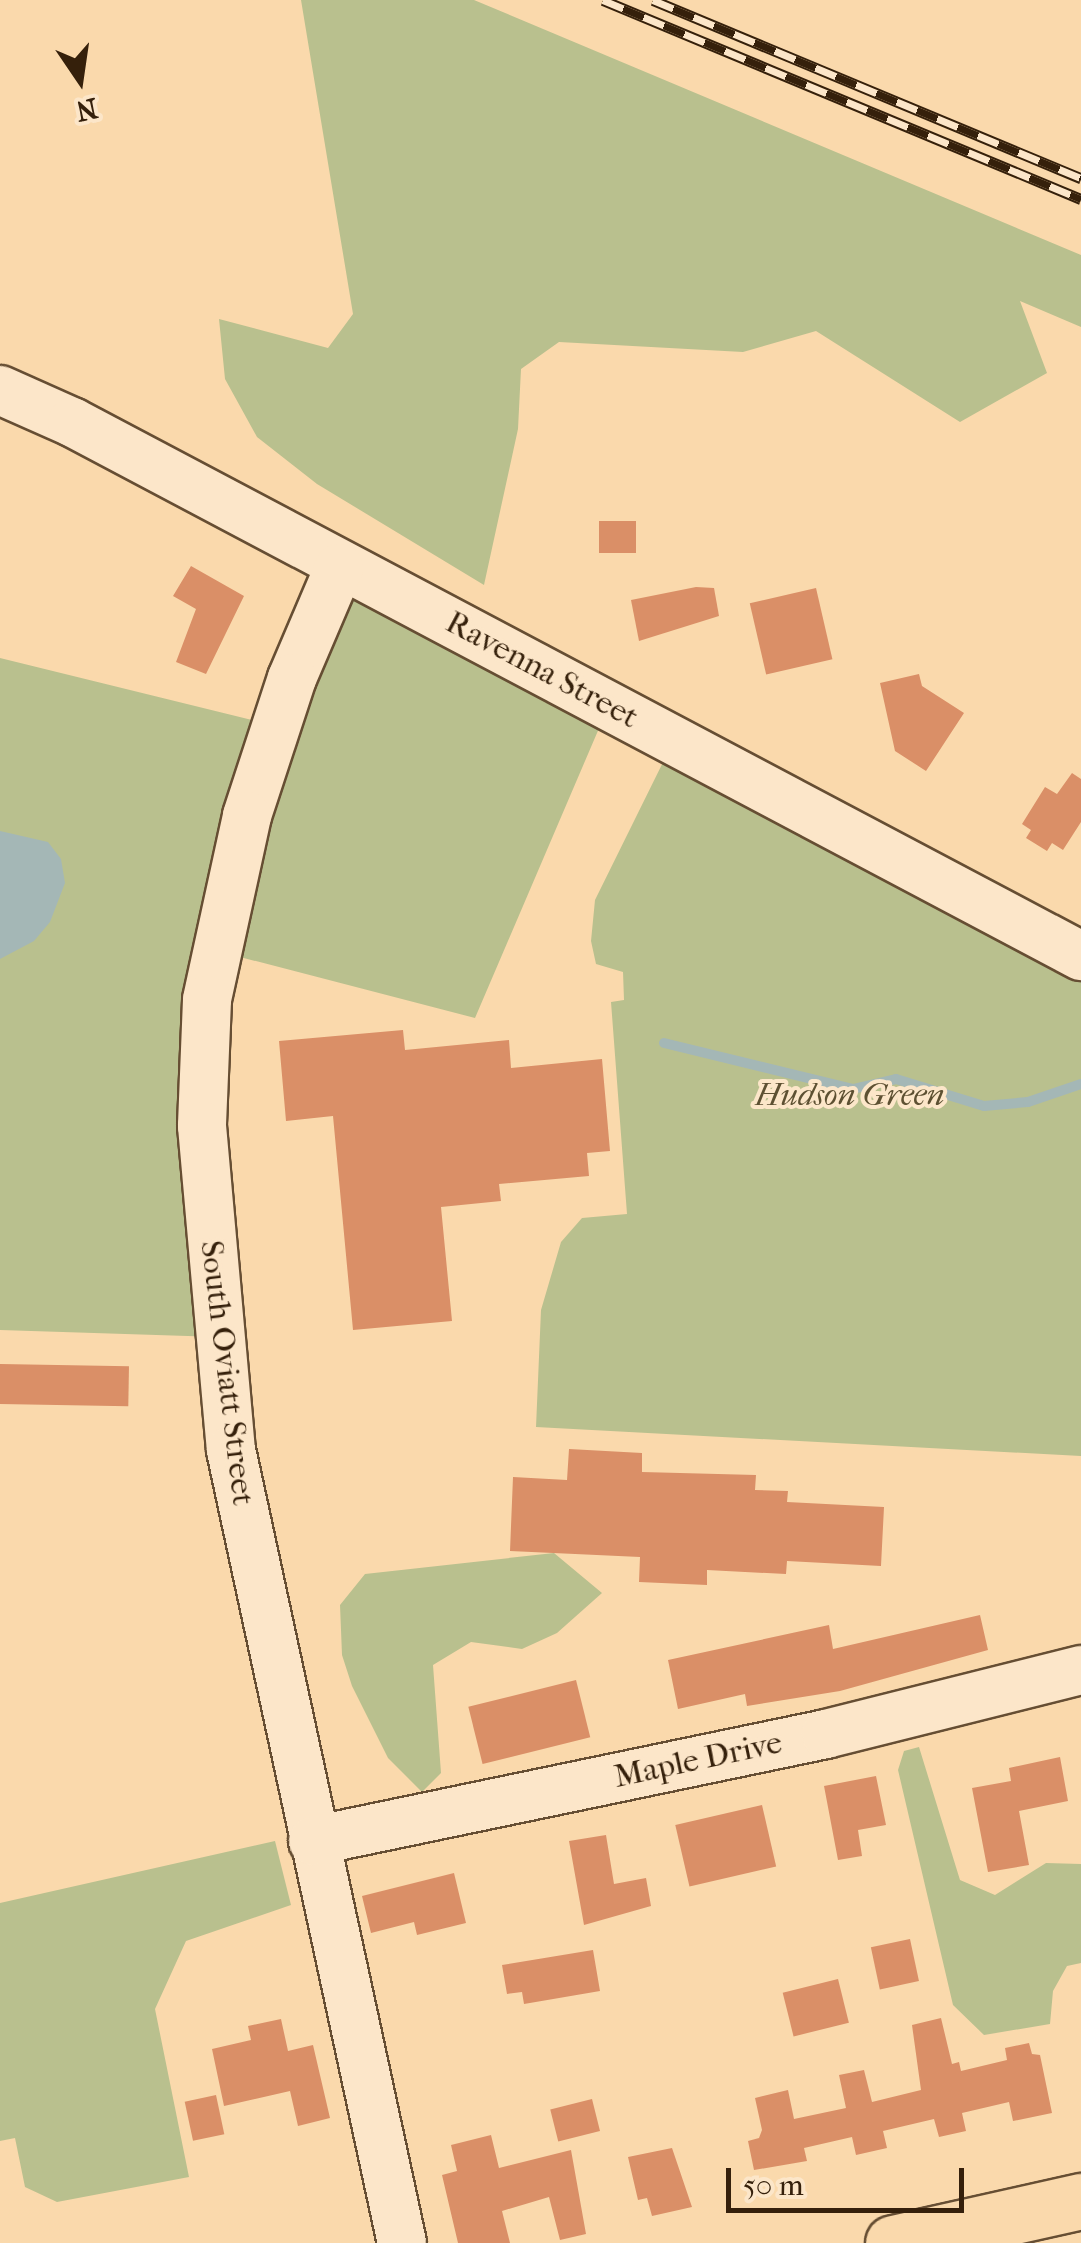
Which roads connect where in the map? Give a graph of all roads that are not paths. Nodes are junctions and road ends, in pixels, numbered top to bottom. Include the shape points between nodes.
1 (0, 390) edge
2 (339, 568) junction
3 (1081, 956) edge
4 (1081, 1670) edge
5 (313, 1841) junction
6 (1081, 2201) edge
7 (402, 2243) edge
8 (893, 2243) edge

1 - 2 street, Ravenna Street
2 - 3 street, Ravenna Street
2 - 5 street, South Oviatt Street via 292,678 247,816 207,1000 202,1126 231,1450
4 - 5 street, Maple Drive via 826,1734
5 - 7 street, South Oviatt Street
6 - 8 main road

